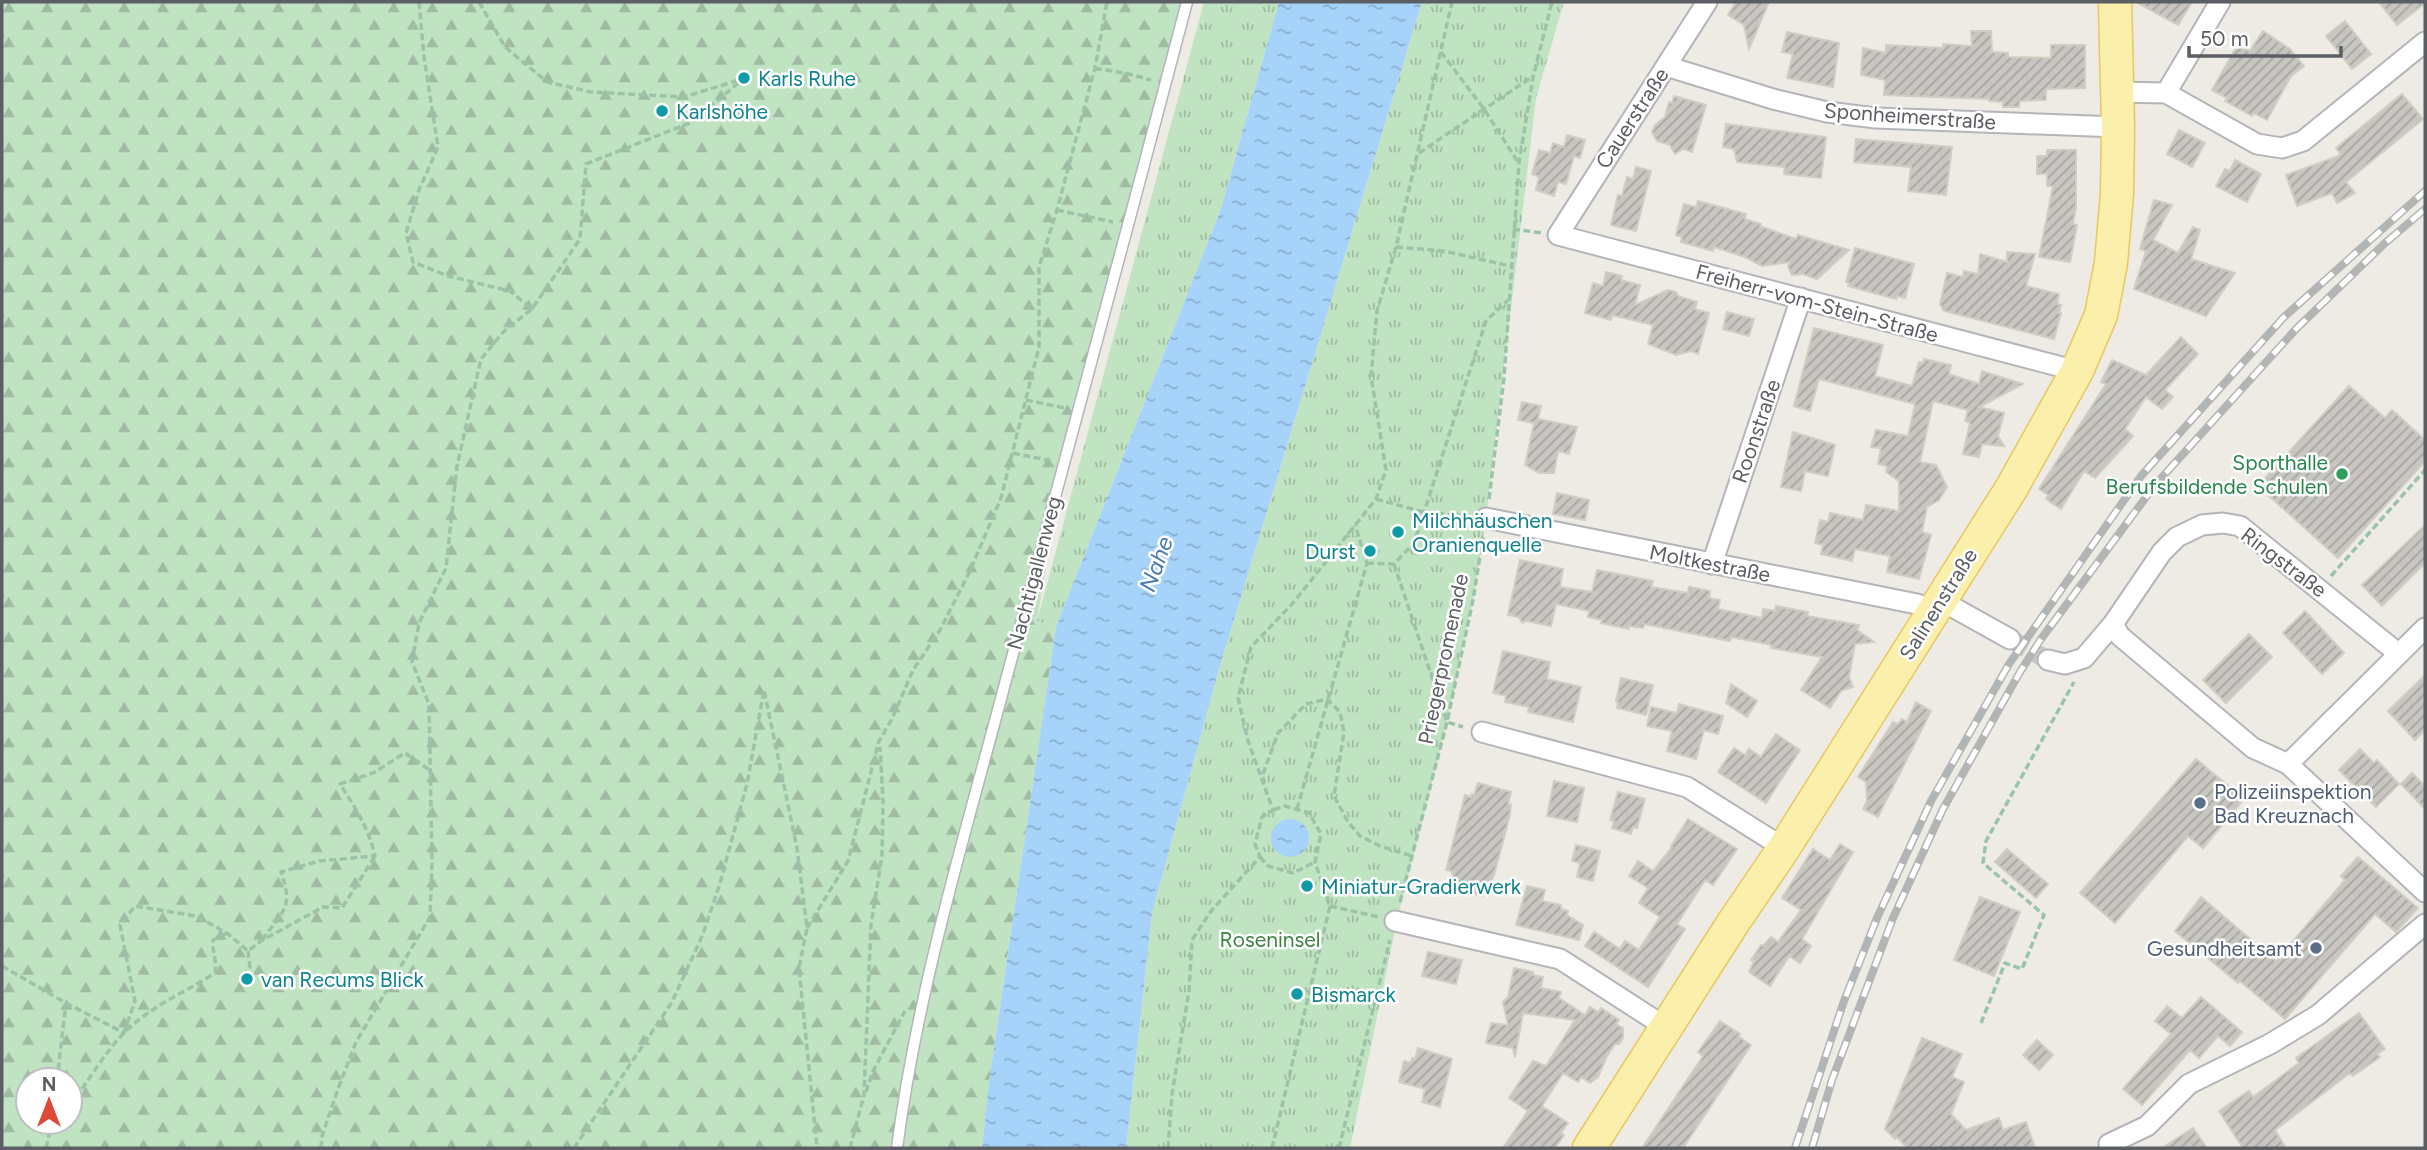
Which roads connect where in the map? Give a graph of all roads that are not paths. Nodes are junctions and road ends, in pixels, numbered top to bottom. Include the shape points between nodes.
1 (1187, 2) edge
2 (1707, 2) edge
3 (2115, 2) edge
4 (2220, 2) edge
5 (2425, 42) edge
6 (1666, 66) junction
7 (2118, 92) junction
8 (2166, 93) junction
9 (2118, 127) junction
10 (1558, 235) joint
11 (1801, 298) junction
12 (2077, 371) junction
13 (1486, 518) road end
14 (1712, 564) junction
15 (1936, 606) junction
16 (2113, 624) junction
17 (2425, 628) edge
18 (2010, 639) tunnel mouth
19 (2399, 654) junction
20 (2048, 660) tunnel mouth
21 (1482, 732) dead end
22 (2288, 764) junction
23 (1784, 848) junction
24 (2425, 892) edge
25 (1395, 921) road end
26 (2425, 924) edge
27 (1667, 1028) junction
28 (2109, 1144) dead end
29 (897, 1148) edge
30 (1589, 1148) edge

1 - 29 lane, Nachtigallenweg via 931,961
2 - 6 street, Cauerstraße
3 - 7 main road, Salinenstraße
4 - 8 street
5 - 8 street via 2304,141 2282,148 2257,144
6 - 9 street, Sponheimerstraße via 1827,112
6 - 10 street, Cauerstraße
7 - 8 street
7 - 9 main road, Salinenstraße
9 - 12 main road, Salinenstraße via 2111,262 2101,315
10 - 11 street, Freiherr-vom-Stein-Straße
11 - 12 street, Freiherr-vom-Stein-Straße
11 - 14 street, Roonstraße
12 - 15 main road, Salinenstraße via 2011,489
13 - 14 street, Moltkestraße
14 - 15 street, Moltkestraße
15 - 18 street
15 - 23 main road, Salinenstraße
16 - 19 street, Ringstraße via 2170,543 2185,532 2213,523 2240,526
16 - 20 street, Ringstraße via 2091,651 2074,663
16 - 22 street via 2119,636 2253,748
17 - 19 street
19 - 22 street
21 - 23 street via 1687,787
22 - 24 street
23 - 27 main road, Salinenstraße
25 - 27 street via 1560,959
26 - 28 street via 2318,1015 2189,1084 2147,1126
27 - 30 main road, Salinenstraße

